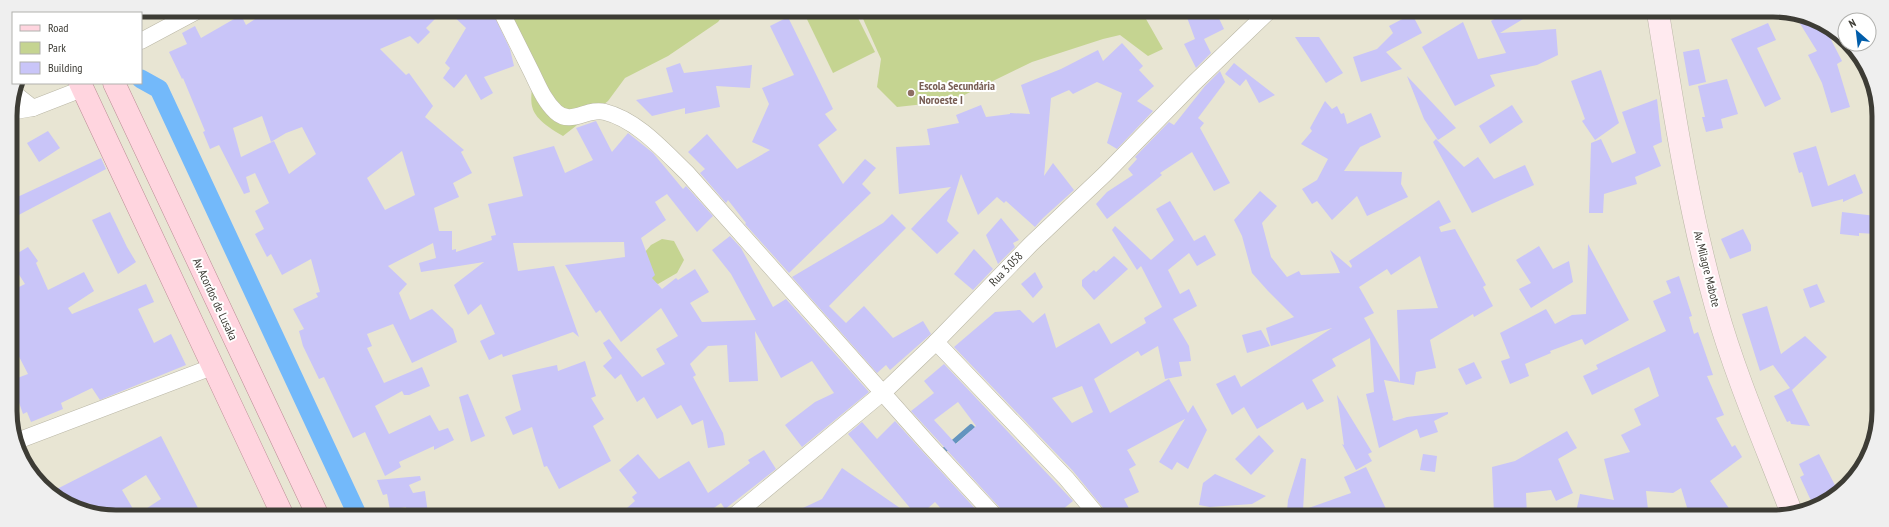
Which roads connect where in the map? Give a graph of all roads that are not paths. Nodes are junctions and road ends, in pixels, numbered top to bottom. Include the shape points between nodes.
1 (186, 17) edge
2 (504, 17) edge
3 (1263, 17) edge
4 (1659, 17) edge
5 (142, 40) edge
6 (114, 84) edge
7 (81, 86) edge
8 (19, 97) edge
9 (33, 108) junction
10 (17, 111) edge
11 (936, 342) junction
12 (212, 367) junction
13 (883, 392) junction
14 (21, 439) edge
15 (1790, 508) edge
16 (280, 510) edge
17 (315, 510) edge
18 (741, 510) edge
19 (989, 510) edge
20 (1093, 510) edge

1 - 5 street
2 - 13 street via 545,99 556,112 571,118 593,111 604,111 617,116 654,142 687,173
3 - 11 street, Rua 3.058 via 1031,244
4 - 15 street, Av. Milagre Mabote via 1678,134 1716,308 1738,374
6 - 17 main road, Av. Acordos de Lusaka
7 - 9 street
7 - 12 main road
8 - 9 street
9 - 10 street
11 - 13 street, Rua 3.058
11 - 20 street via 1066,478
12 - 14 street
12 - 16 main road
13 - 18 street, Rua 3.058
13 - 19 street

